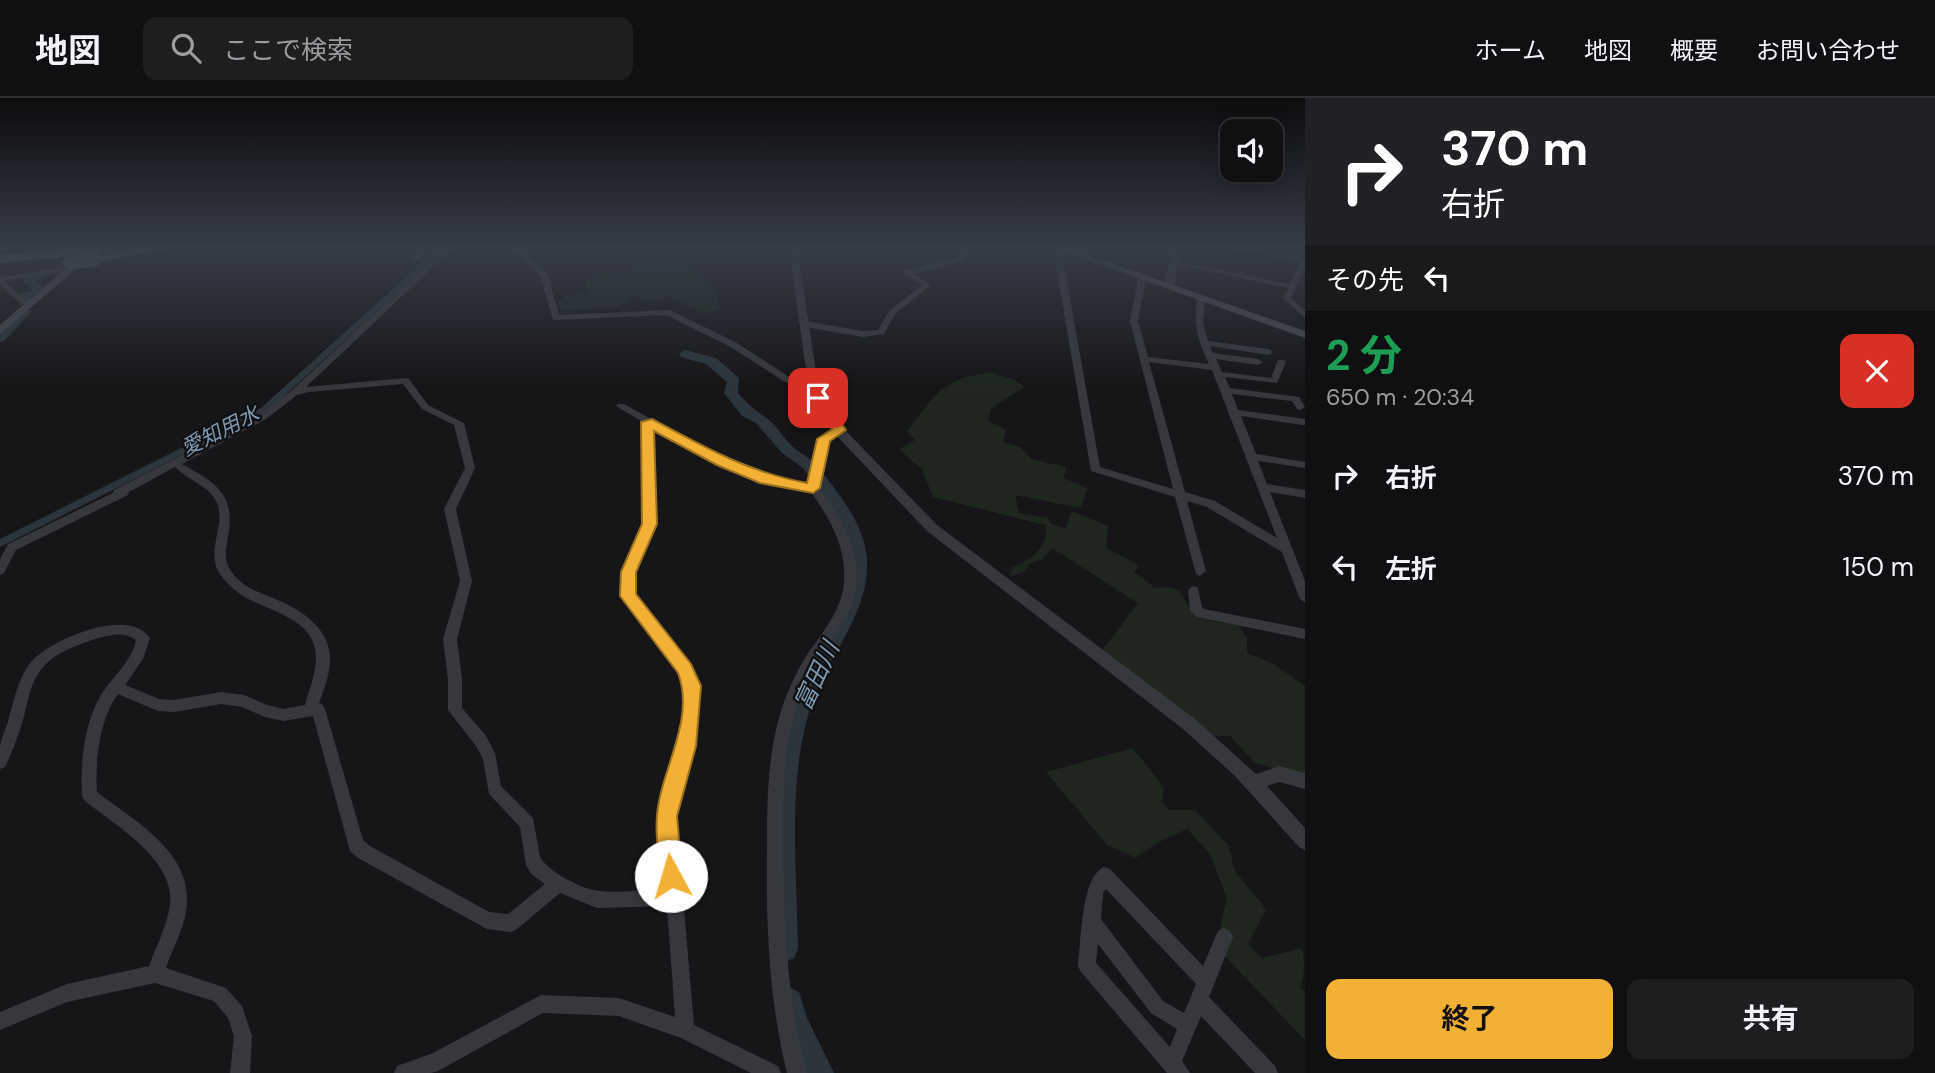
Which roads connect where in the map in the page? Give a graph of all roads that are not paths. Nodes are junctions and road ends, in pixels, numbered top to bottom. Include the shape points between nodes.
1 (9, 294) edge
2 (43, 294) edge
3 (399, 294) edge
4 (549, 294) edge
5 (800, 294) edge
6 (916, 294) edge
7 (1066, 294) edge
8 (1139, 294) edge
9 (1190, 294) edge
10 (1288, 294) edge
11 (1202, 298) junction
12 (28, 306) junction
13 (1305, 315) edge
14 (805, 324) junction
15 (0, 331) edge
16 (1305, 335) edge
17 (1204, 344) junction
18 (1269, 352) dead end
19 (1210, 355) junction
20 (1145, 359) junction
21 (1258, 362) dead end
22 (1281, 362) dead end
23 (1218, 371) junction
24 (813, 384) junction
25 (1226, 390) junction
26 (294, 393) junction
27 (621, 406) dead end
28 (1300, 407) dead end
29 (1235, 412) junction
30 (269, 422) dead end
31 (648, 422) junction
32 (1303, 422) dead end
33 (839, 430) junction
34 (187, 444) dead end
35 (197, 453) junction
36 (1252, 457) junction
37 (1305, 465) edge
38 (180, 467) junction
39 (1261, 487) junction
40 (813, 488) junction
41 (118, 493) junction
42 (1181, 494) junction
43 (1305, 494) edge
44 (1286, 549) junction
45 (0, 569) edge
46 (1200, 571) dead end
47 (1304, 590) edge
48 (1194, 591) dead end
49 (1305, 634) edge
50 (116, 687) junction
51 (311, 709) junction
52 (0, 762) edge
53 (1305, 781) edge
54 (1255, 784) junction
55 (1305, 841) edge
56 (558, 884) junction
57 (675, 897) junction
58 (1092, 922) junction
59 (1224, 937) dead end
60 (155, 974) junction
61 (1202, 991) junction
62 (0, 1021) edge
63 (1188, 1025) junction
64 (685, 1030) junction
65 (1175, 1066) edge
66 (439, 1067) edge
67 (240, 1073) edge
68 (404, 1073) edge
69 (771, 1073) edge
70 (797, 1073) edge
71 (1268, 1073) edge

1 - 12 street
2 - 12 main road
3 - 26 street
4 - 24 street via 556,318 667,312 734,345 788,380
5 - 14 street
6 - 14 street via 892,313 881,332 863,334
7 - 42 street via 1095,469
8 - 20 street via 1134,321
9 - 11 main road
10 - 13 street via 1287,298
11 - 16 main road
11 - 17 street via 1199,323
12 - 15 main road
14 - 24 street
17 - 18 street
17 - 19 street
19 - 21 street
19 - 23 street
20 - 23 street
20 - 42 street
22 - 23 street via 1275,381
23 - 25 street
24 - 33 street via 823,411
25 - 28 street via 1296,399
25 - 29 street
26 - 35 street via 263,417
26 - 56 street via 406,381 425,407 462,426 470,468 450,509 466,581 450,639 455,710 490,758 494,789 527,822 529,850 537,868
27 - 31 street
29 - 32 street
29 - 36 street
30 - 38 street
31 - 40 street via 765,480
31 - 57 street via 649,524 626,583 636,609 685,669 692,686 686,746 667,816 667,855
33 - 40 street via 823,439
33 - 54 street via 932,528 1189,724
34 - 35 street
35 - 41 street
36 - 37 street
36 - 39 street
38 - 41 street
38 - 51 street via 222,501 225,523 220,560 225,572 256,600 294,614 316,639 323,658
39 - 43 street
39 - 44 street
40 - 70 street via 841,526 850,570 843,606 796,687 779,747 775,954 782,1019
41 - 45 street via 12,547
42 - 44 street via 1211,504
42 - 46 street
44 - 47 street
48 - 49 street via 1196,610 1201,613
50 - 51 street via 158,705 221,698 284,715
50 - 52 street via 142,652 143,638 132,628 118,628 51,649 29,673
50 - 60 street via 102,705 88,778 90,796 166,858 179,882 179,904
51 - 56 street via 318,709 351,835 363,852 496,923 511,923
53 - 54 street via 1269,774
54 - 55 street
56 - 57 street via 597,900
57 - 64 street
58 - 61 street via 1095,891 1104,875
58 - 63 street via 1152,1002
58 - 65 street via 1087,965
59 - 61 street
60 - 62 street via 67,993
60 - 67 street via 220,994 235,1013 243,1036
61 - 63 street
61 - 71 street
63 - 65 street
64 - 66 street via 619,1007 541,1003
64 - 69 street
66 - 68 street

